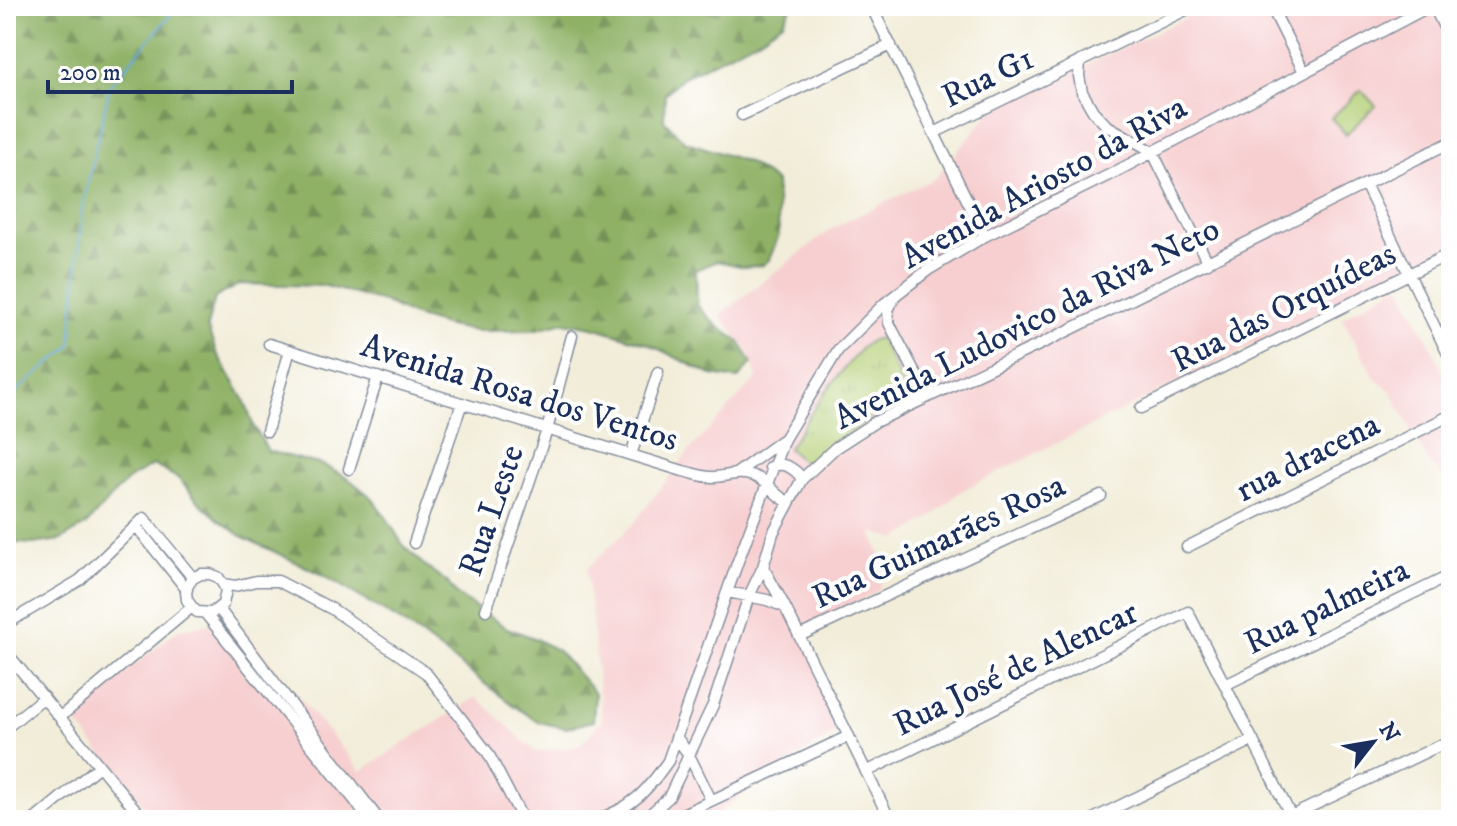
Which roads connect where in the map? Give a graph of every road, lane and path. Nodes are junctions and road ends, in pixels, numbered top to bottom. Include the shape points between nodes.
1 (871, 6) edge
2 (1194, 6) edge
3 (1271, 6) edge
4 (1432, 6) edge
5 (1443, 6) edge
6 (1451, 23) edge
7 (1451, 42) edge
8 (891, 45) junction
9 (1080, 61) junction
10 (1304, 72) junction
11 (742, 115) dead end
12 (934, 133) junction
13 (1451, 142) edge
14 (1152, 151) junction
15 (1365, 184) junction
16 (985, 236) junction
17 (1451, 253) edge
18 (1208, 263) junction
19 (1409, 274) junction
20 (898, 293) junction
21 (871, 317) junction
22 (886, 323) junction
23 (572, 336) dead end
24 (269, 344) dead end
25 (290, 350) junction
26 (902, 355) junction
27 (1451, 360) edge
28 (658, 372) dead end
29 (378, 377) junction
30 (934, 394) junction
31 (462, 403) junction
32 (915, 404) junction
33 (1141, 408) dead end
34 (1451, 415) edge
35 (547, 430) junction
36 (267, 431) dead end
37 (784, 439) junction
38 (631, 455) junction
39 (773, 465) junction
40 (349, 469) dead end
41 (737, 473) junction
42 (755, 476) junction
43 (802, 479) junction
44 (768, 483) junction
45 (1101, 496) dead end
46 (789, 502) junction
47 (136, 526) junction
48 (414, 543) dead end
49 (1187, 547) dead end
50 (763, 567) junction
51 (1451, 575) edge
52 (193, 578) junction
53 (223, 584) junction
54 (187, 590) junction
55 (728, 592) junction
56 (749, 596) junction
57 (192, 607) junction
58 (785, 607) junction
59 (219, 609) junction
60 (486, 610) dead end
61 (205, 613) junction
62 (6, 624) edge
63 (799, 636) junction
64 (6, 652) edge
65 (1225, 685) junction
66 (43, 698) junction
67 (60, 717) junction
68 (6, 728) edge
69 (849, 736) junction
70 (677, 738) junction
71 (1253, 740) junction
72 (1451, 740) edge
73 (689, 755) junction
74 (99, 766) junction
75 (866, 772) junction
76 (711, 800) junction
77 (1292, 818) edge
78 (34, 820) edge
79 (144, 820) edge
80 (368, 820) edge
81 (379, 820) edge
82 (523, 820) edge
83 (596, 820) edge
84 (644, 820) edge
85 (670, 820) edge
86 (890, 820) edge
87 (1091, 820) edge

1 - 8 street
2 - 9 street, Rua G1
3 - 10 street
4 - 7 street
4 - 10 street, Avenida Ariosto da Riva
5 - 6 street
8 - 11 street
8 - 12 street
9 - 12 street, Rua G1
9 - 14 street via 1082,92 1093,111 1106,125
10 - 14 street, Avenida Ariosto da Riva
12 - 16 street
13 - 15 street, Avenida Ludovico da Riva Neto
14 - 16 street, Avenida Ariosto da Riva
14 - 18 street
15 - 18 street, Avenida Ludovico da Riva Neto
15 - 19 street
16 - 20 street, Avenida Ariosto da Riva
17 - 19 street, Rua das Orquídeas
18 - 30 street, Avenida Ludovico da Riva Neto
19 - 27 street
19 - 33 street, Rua das Orquídeas
20 - 21 street, Avenida Ariosto da Riva
20 - 22 street
21 - 22 street
21 - 37 street, Avenida Ariosto da Riva via 838,350
22 - 26 street
23 - 35 street, Rua Leste
24 - 25 street, Avenida Rosa dos Ventos
25 - 29 street, Avenida Rosa dos Ventos
25 - 36 street
26 - 30 street via 925,390
26 - 32 street via 915,386
28 - 38 street
29 - 31 street, Avenida Rosa dos Ventos
29 - 40 street
30 - 32 street, Avenida Ludovico da Riva Neto
31 - 35 street, Avenida Rosa dos Ventos
31 - 48 street
32 - 43 street, Avenida Ludovico da Riva Neto via 835,448
34 - 49 street, rua dracena
35 - 38 street, Avenida Rosa dos Ventos
35 - 60 street, Rua Leste
37 - 39 street, Avenida Ariosto da Riva
37 - 41 street
38 - 41 street, Avenida Rosa dos Ventos via 713,477
39 - 42 street
39 - 43 street via 791,468
39 - 44 street, Avenida Ariosto da Riva
41 - 42 street, Avenida Rosa dos Ventos
42 - 44 street, Avenida Rosa dos Ventos
43 - 46 street, Avenida Ludovico da Riva Neto
44 - 46 street
44 - 55 street, Avenida Ariosto da Riva
45 - 63 street, Rua Guimarães Rosa
46 - 50 street, Avenida Ludovico da Riva Neto
47 - 52 street via 144,518
47 - 54 street
47 - 62 street via 80,580
50 - 56 street, Avenida Ludovico da Riva Neto
50 - 58 street
51 - 65 street, Rua palmeira
52 - 53 street via 210,574
52 - 54 street
53 - 59 street via 226,597
53 - 82 street via 278,581 332,609 426,673 488,753
54 - 57 street
55 - 56 street
55 - 70 street, Avenida Ariosto da Riva
56 - 58 street
56 - 73 street, Avenida Ludovico da Riva Neto via 713,705
57 - 61 street
57 - 67 street
58 - 63 street
59 - 61 street
59 - 81 street
61 - 80 street
63 - 69 street
64 - 66 street
65 - 71 street
65 - 75 street, Rua José de Alencar via 1188,612
66 - 67 street
66 - 68 street
67 - 74 street
69 - 75 street
69 - 76 street
70 - 73 street
70 - 83 street, Avenida Ariosto da Riva via 668,761 636,801
71 - 77 street
71 - 87 street
72 - 77 street
73 - 76 street
73 - 84 street, Avenida Ludovico da Riva Neto via 669,797
74 - 78 street
74 - 79 street
75 - 86 street
76 - 85 street

